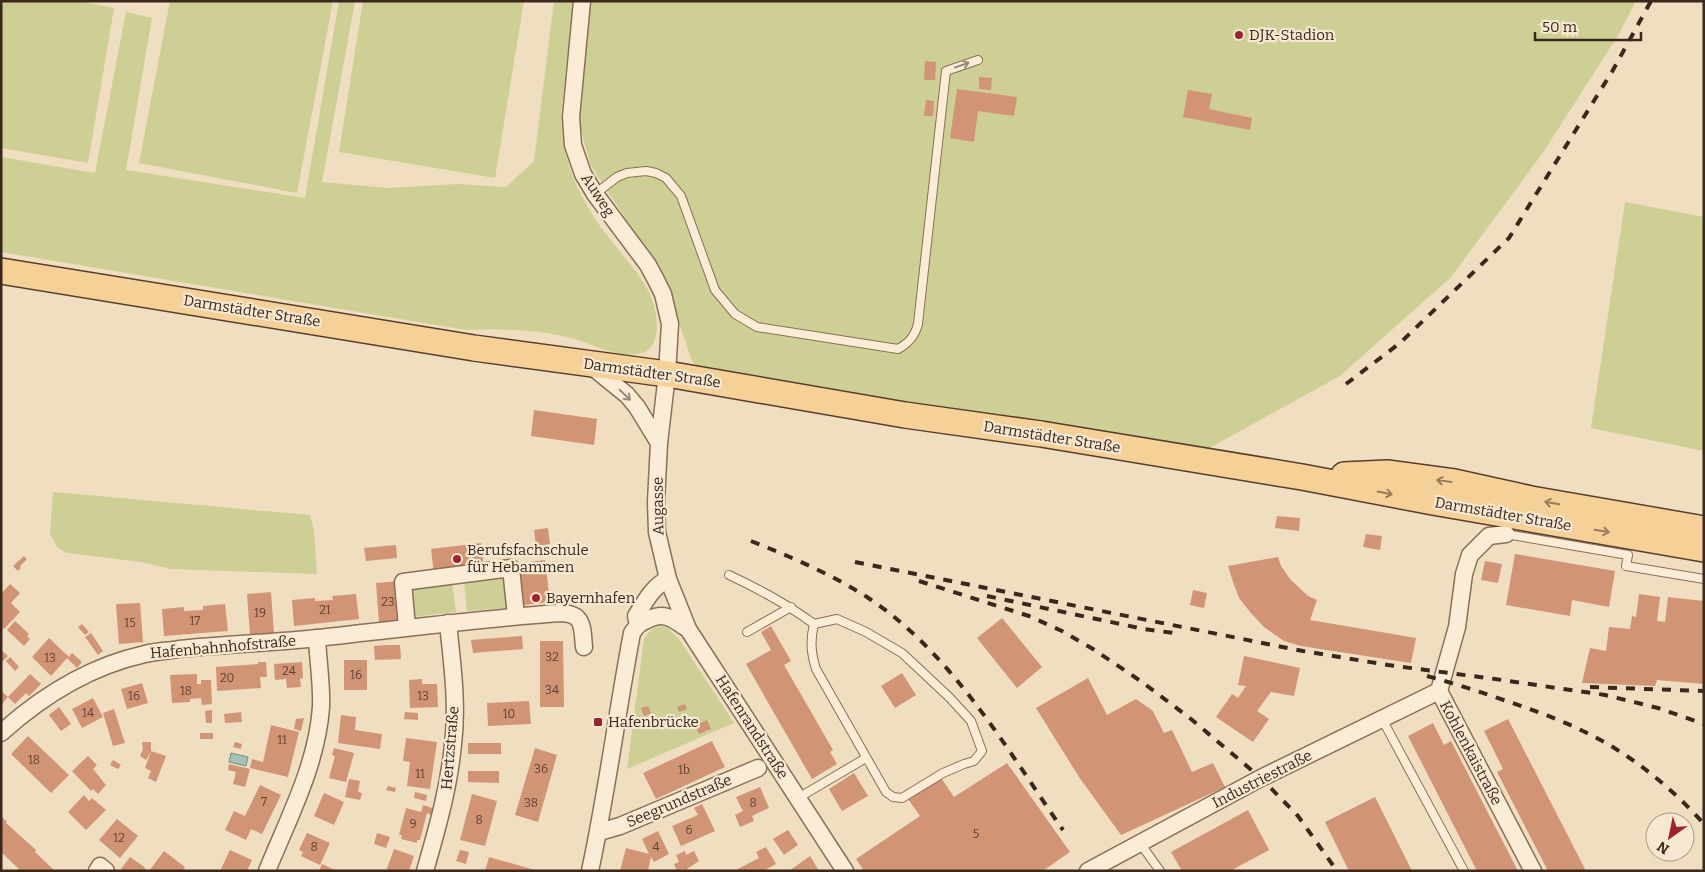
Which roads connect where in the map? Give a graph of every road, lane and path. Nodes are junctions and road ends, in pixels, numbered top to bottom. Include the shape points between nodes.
1 (582, 1) edge
2 (978, 60) dead end
3 (595, 194) junction
4 (1, 271) edge
5 (588, 363) junction
6 (667, 374) junction
7 (659, 449) junction
8 (1302, 477) junction
9 (1704, 529) edge
10 (1506, 534) joint
11 (1704, 549) edge
12 (729, 575) dead end
13 (668, 579) junction
14 (1704, 579) edge
15 (791, 607) junction
16 (516, 616) junction
17 (448, 623) junction
18 (638, 624) junction
19 (814, 624) junction
20 (407, 627) junction
21 (688, 630) junction
22 (746, 632) dead end
23 (317, 638) junction
24 (584, 647) dead end
25 (1439, 691) junction
26 (1382, 718) junction
27 (1, 733) edge
28 (866, 758) junction
29 (758, 768) dead end
30 (798, 798) junction
31 (599, 832) junction
32 (1140, 843) junction
33 (1093, 869) edge
34 (267, 871) edge
35 (426, 871) edge
36 (590, 871) edge
37 (845, 871) edge
38 (1160, 871) edge
39 (1464, 871) edge
40 (1533, 871) edge

1 - 3 street, Auweg via 571,130 578,162
3 -> 2 lane via 627,173 646,171 666,178 681,196 715,290 735,314 757,326 898,349 916,334 918,324 946,71
3 - 6 street, Auweg via 648,265 663,294 670,324
4 - 5 main road, Darmstädter Straße via 474,348
5 - 6 main road, Darmstädter Straße
5 -> 7 street via 637,407
6 - 7 street, Augasse
6 - 8 main road, Darmstädter Straße
7 - 13 street, Augasse via 656,526
9 -> 8 main road, Darmstädter Straße via 1454,482 1387,473
8 -> 11 main road, Darmstädter Straße
10 - 14 lane via 1628,555 1626,566
10 - 25 street, Kohlenkaistraße via 1489,536 1470,555 1464,574 1457,627
12 - 15 lane
13 - 18 street via 657,586 636,616
13 - 21 street, Hafenrandstraße
15 - 19 lane
15 - 22 lane
16 - 17 street, Hafenbahnhofstraße
16 - 20 street via 511,568 403,582
16 - 24 street, Hafenbahnhofstraße via 574,615 582,626
17 - 20 street, Hafenbahnhofstraße
17 - 35 street, Hertzstraße via 454,701 453,743 446,795
18 - 21 street via 662,615
18 - 31 street via 632,633
19 - 28 lane via 811,652 816,669
19 - 28 lane via 837,619 902,653 971,721 982,751 974,761 943,773 902,798 886,792
20 - 23 street, Hafenbahnhofstraße
21 - 30 street, Hafenrandstraße
23 - 27 street, Hafenbahnhofstraße via 147,653 115,662 55,692 24,712
23 - 34 street via 321,707 316,740 304,780
25 - 26 street, Industriestraße
25 - 40 street, Kohlenkaistraße
26 - 32 street, Industriestraße
26 - 39 lane
28 - 30 lane
29 - 31 street, Seegrundstraße
30 - 37 street, Hafenrandstraße
31 - 36 street
32 - 33 street, Industriestraße
32 - 38 lane

